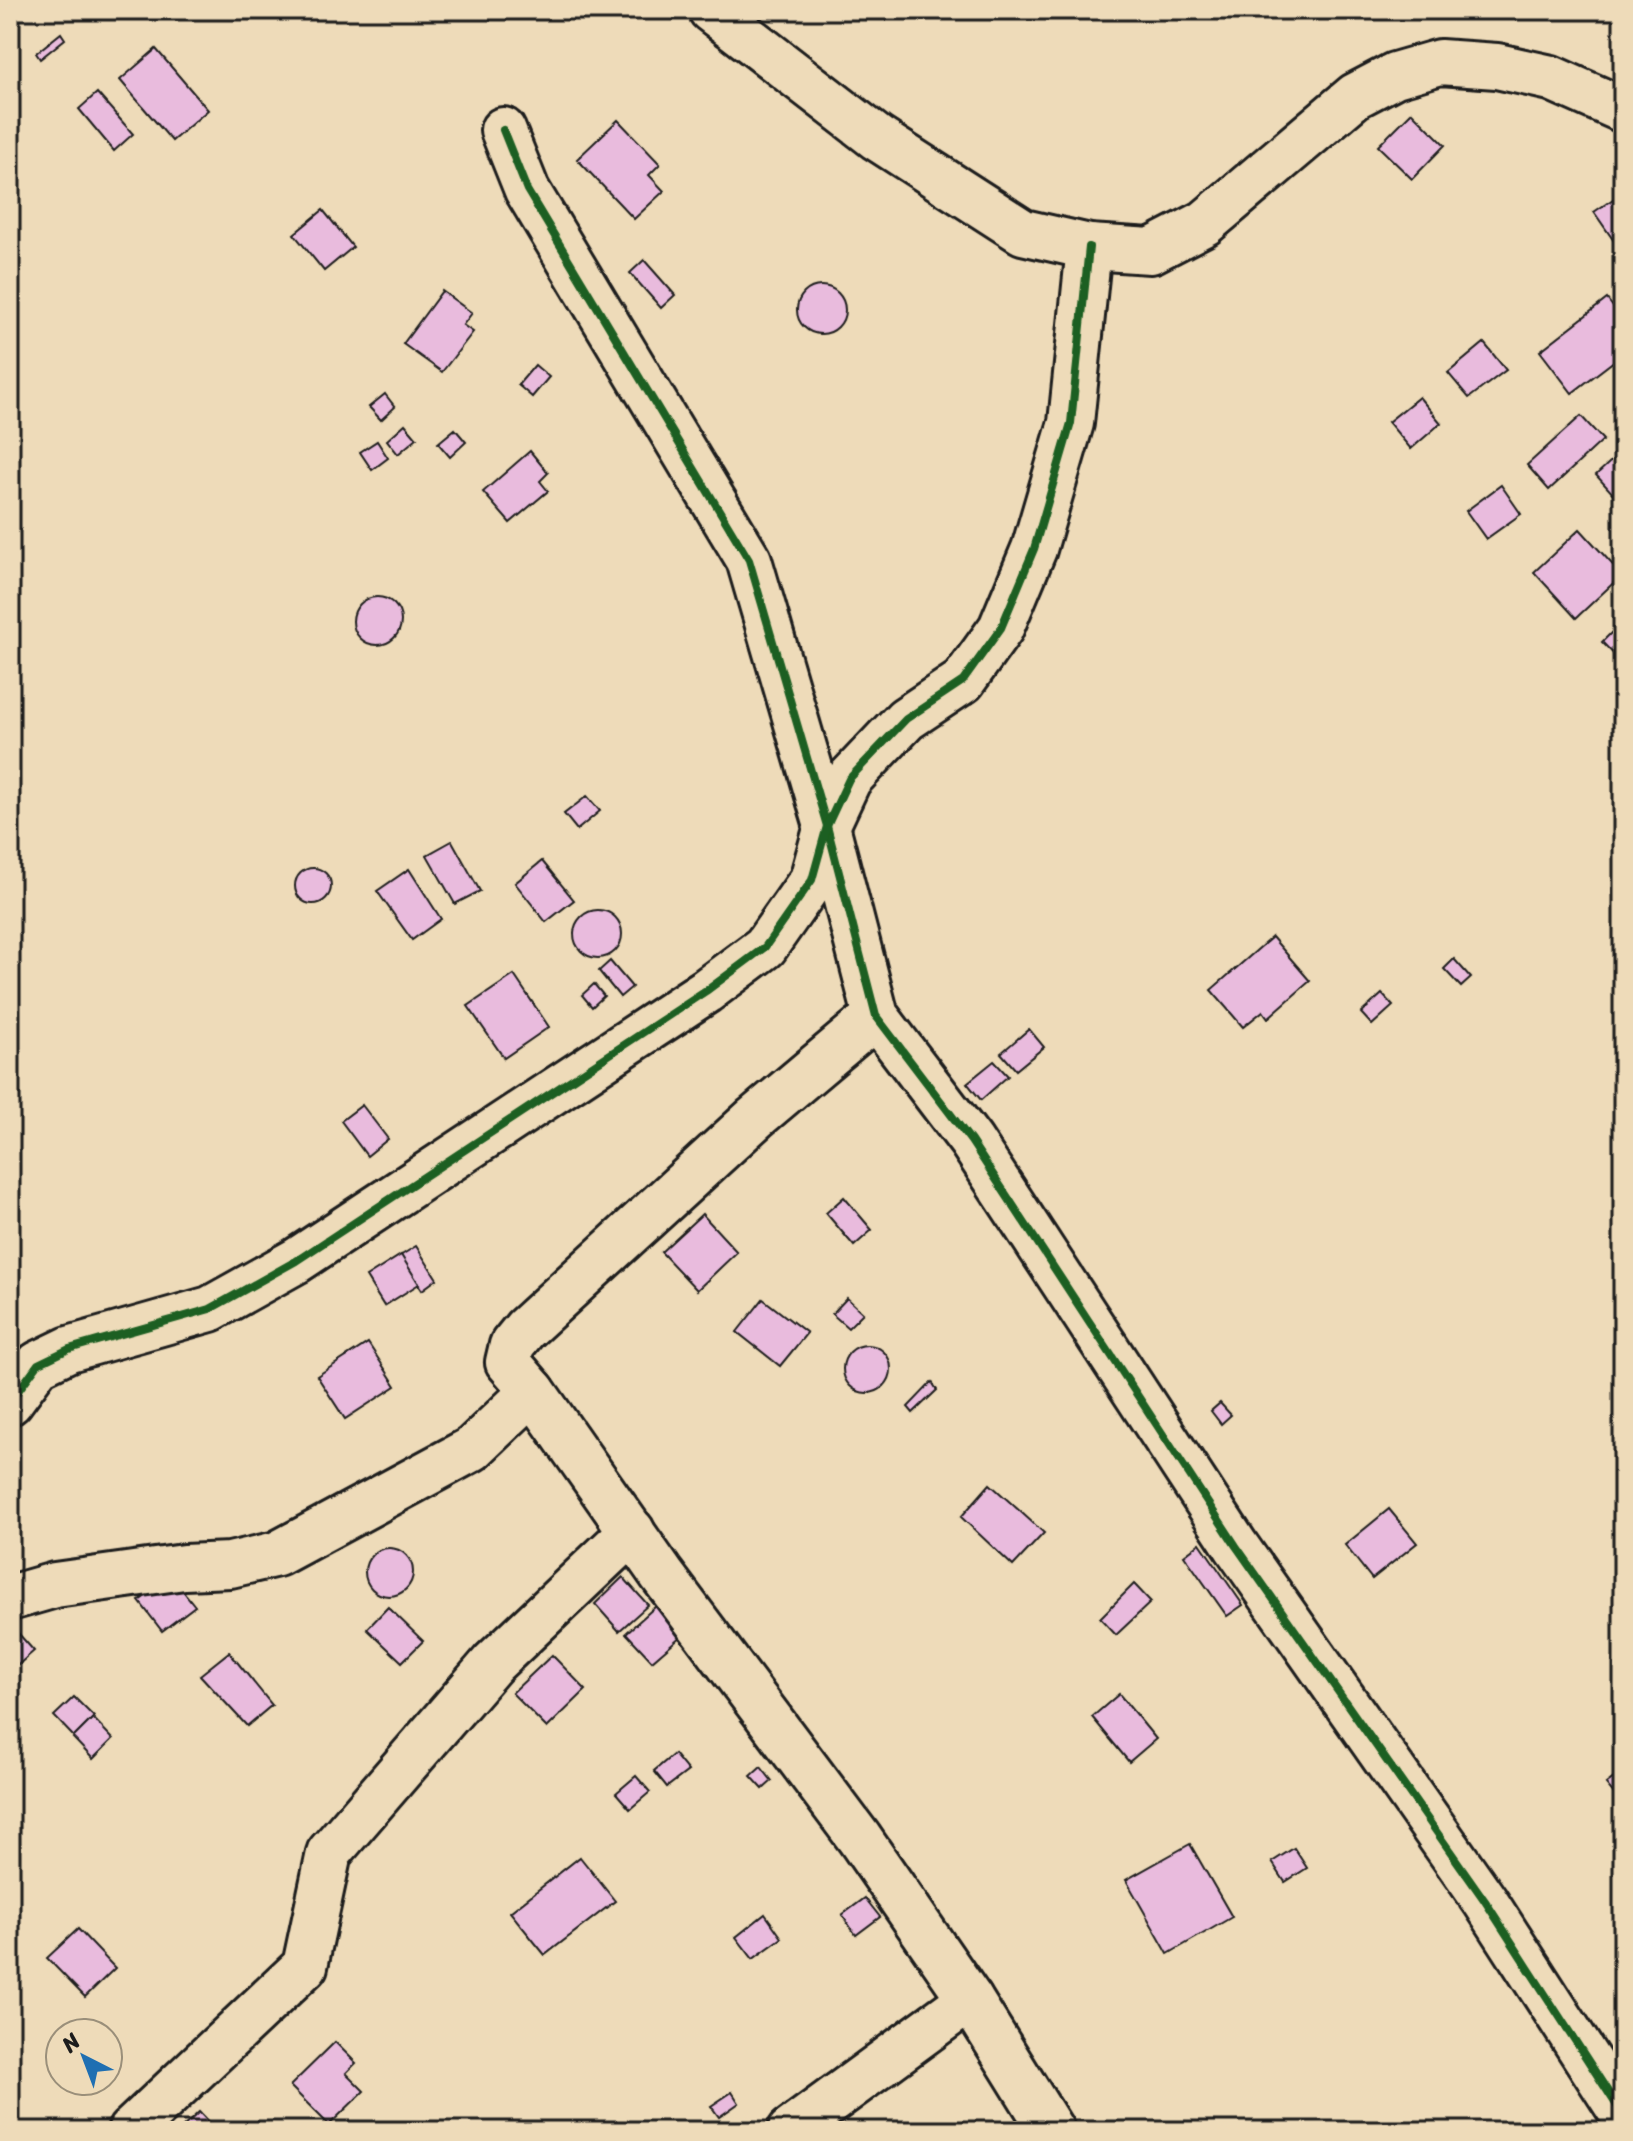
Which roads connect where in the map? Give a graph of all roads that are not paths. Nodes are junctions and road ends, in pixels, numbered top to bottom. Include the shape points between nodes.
1 (711, 10) edge
2 (1623, 110) edge
3 (503, 130) dead end
4 (1089, 247) junction
5 (827, 826) junction
6 (876, 1016) junction
7 (533, 1391) junction
8 (10, 1402) edge
9 (632, 1531) junction
10 (10, 1598) edge
11 (970, 1999) junction
12 (1623, 2115) edge
13 (130, 2131) edge
14 (790, 2131) edge
15 (1052, 2131) edge

1 - 4 street via 877,138 1023,232
2 - 4 street via 1551,78 1497,66 1440,62 1395,75 1355,96 1205,223 1151,251
3 - 5 street via 527,190 749,560
4 - 5 street via 1071,423 1034,549 1001,628 963,681 906,719 849,779
5 - 6 street
5 - 8 street via 812,880 765,947 706,991 296,1261 210,1309 69,1349 38,1364
6 - 7 street via 755,1118 525,1329 512,1345 508,1362
6 - 12 street via 971,1141 1236,1546 1485,1901
7 - 9 street
7 - 10 street via 472,1449 277,1554 230,1565 55,1585
9 - 11 street via 859,1838
9 - 13 street via 493,1663 329,1853 305,1966
11 - 14 street
11 - 15 street

